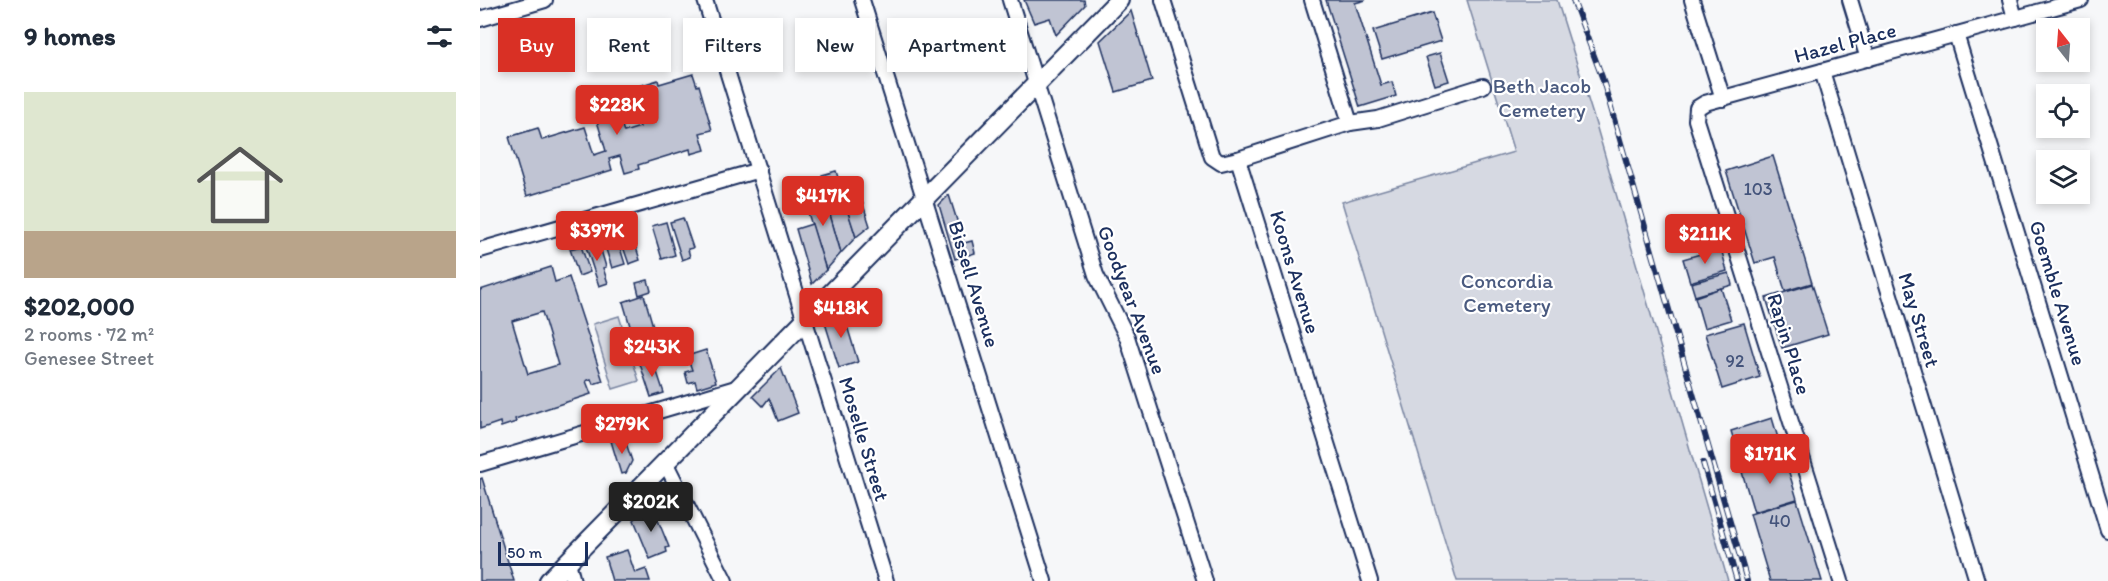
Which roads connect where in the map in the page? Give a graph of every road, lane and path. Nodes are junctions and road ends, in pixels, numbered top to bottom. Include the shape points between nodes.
1 (545, 0) edge
2 (705, 0) edge
3 (862, 0) edge
4 (1010, 0) edge
5 (1119, 0) edge
6 (1163, 0) edge
7 (1312, 0) edge
8 (1692, 0) edge
9 (1850, 0) edge
10 (2010, 0) edge
11 (2081, 0) edge
12 (2015, 18) junction
13 (480, 19) edge
14 (1956, 34) junction
15 (1868, 59) junction
16 (1822, 71) junction
17 (1036, 84) junction
18 (1484, 86) dead end
19 (1723, 99) junction
20 (1350, 123) junction
21 (1238, 159) junction
22 (759, 170) junction
23 (925, 197) junction
24 (480, 250) edge
25 (805, 319) junction
26 (738, 388) junction
27 (665, 462) junction
28 (480, 464) edge
29 (2108, 530) edge
30 (568, 562) junction
31 (549, 581) edge
32 (573, 581) edge
33 (725, 581) edge
34 (886, 581) edge
35 (1044, 581) edge
36 (1205, 581) edge
37 (1370, 581) edge
38 (1841, 581) edge
39 (1977, 581) edge

1 - 13 street
2 - 22 street, Moselle Street
3 - 23 street, Bissell Avenue
4 - 17 street, Goodyear Avenue
5 - 17 main road
6 - 21 street via 1212,157 1221,163
7 - 20 street
8 - 19 street
9 - 15 street
10 - 12 street
11 - 12 street, Hazel Place
12 - 14 street, Hazel Place
14 - 15 street, Hazel Place
14 - 29 street, Goemble Avenue
15 - 16 street, Hazel Place
16 - 19 street, Hazel Place
16 - 39 street, May Street
17 - 23 main road
17 - 36 street, Goodyear Avenue via 1096,275 1135,358
18 - 20 street via 1378,119
19 - 38 street, Rapin Place via 1700,105 1696,120
20 - 21 street
21 - 37 street, Koons Avenue
22 - 24 street
22 - 25 street, Moselle Street
23 - 25 main road
23 - 35 street, Bissell Avenue
25 - 26 main road
25 - 34 street, Moselle Street
26 - 27 main road
26 - 28 street
27 - 30 main road
27 - 33 street
30 - 31 main road
30 - 32 street

